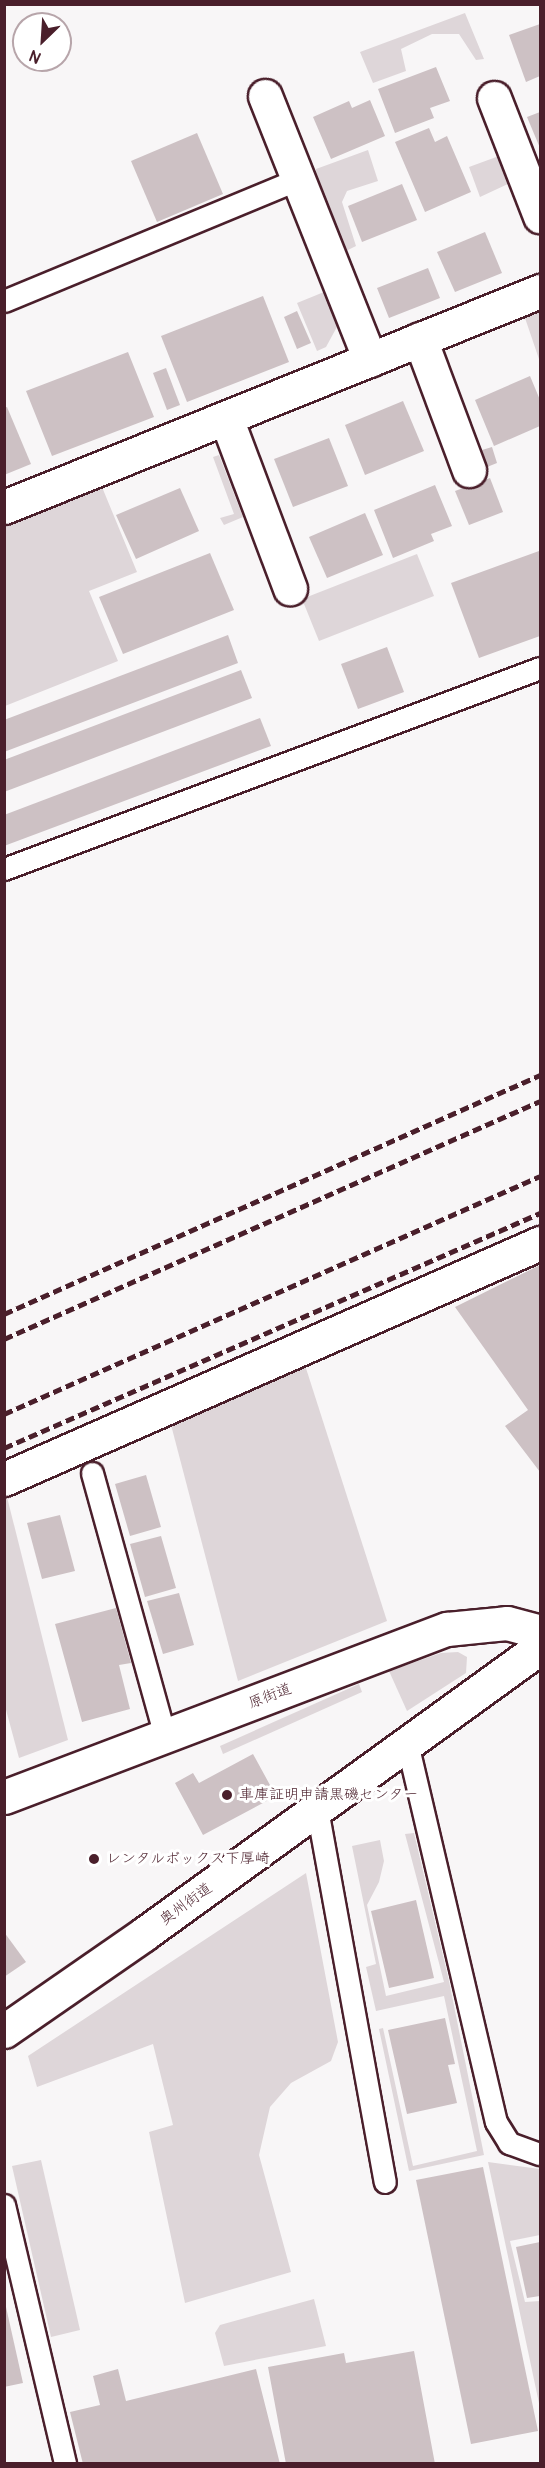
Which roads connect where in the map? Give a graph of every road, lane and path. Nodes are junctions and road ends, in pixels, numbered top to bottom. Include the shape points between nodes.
1 (265, 96) dead end
2 (494, 98) dead end
3 (298, 179) junction
4 (540, 216) edge
5 (540, 291) edge
6 (4, 301) edge
7 (420, 339) junction
8 (370, 360) junction
9 (226, 418) junction
10 (469, 470) dead end
11 (4, 507) edge
12 (290, 588) dead end
13 (540, 668) edge
14 (4, 868) edge
15 (540, 1243) edge
16 (92, 1473) dead end
17 (4, 1479) edge
18 (540, 1632) edge
19 (540, 1647) edge
20 (165, 1736) junction
21 (407, 1743) junction
22 (4, 1797) edge
23 (316, 1809) junction
24 (4, 2031) edge
25 (540, 2154) edge
26 (385, 2182) dead end
27 (4, 2205) edge
28 (65, 2463) edge

1 - 3 street
2 - 4 street
3 - 6 lane
3 - 8 street
5 - 7 street
7 - 8 street
7 - 10 street
8 - 9 street
9 - 11 street
9 - 12 street
13 - 14 lane
15 - 17 street
16 - 20 lane
18 - 20 street, 原街道 via 507,1623 447,1629
19 - 21 street, 奥州街道
20 - 22 street, 原街道
21 - 23 street, 奥州街道
21 - 25 lane via 496,2122 509,2143
23 - 24 street, 奥州街道
23 - 26 lane
27 - 28 lane

